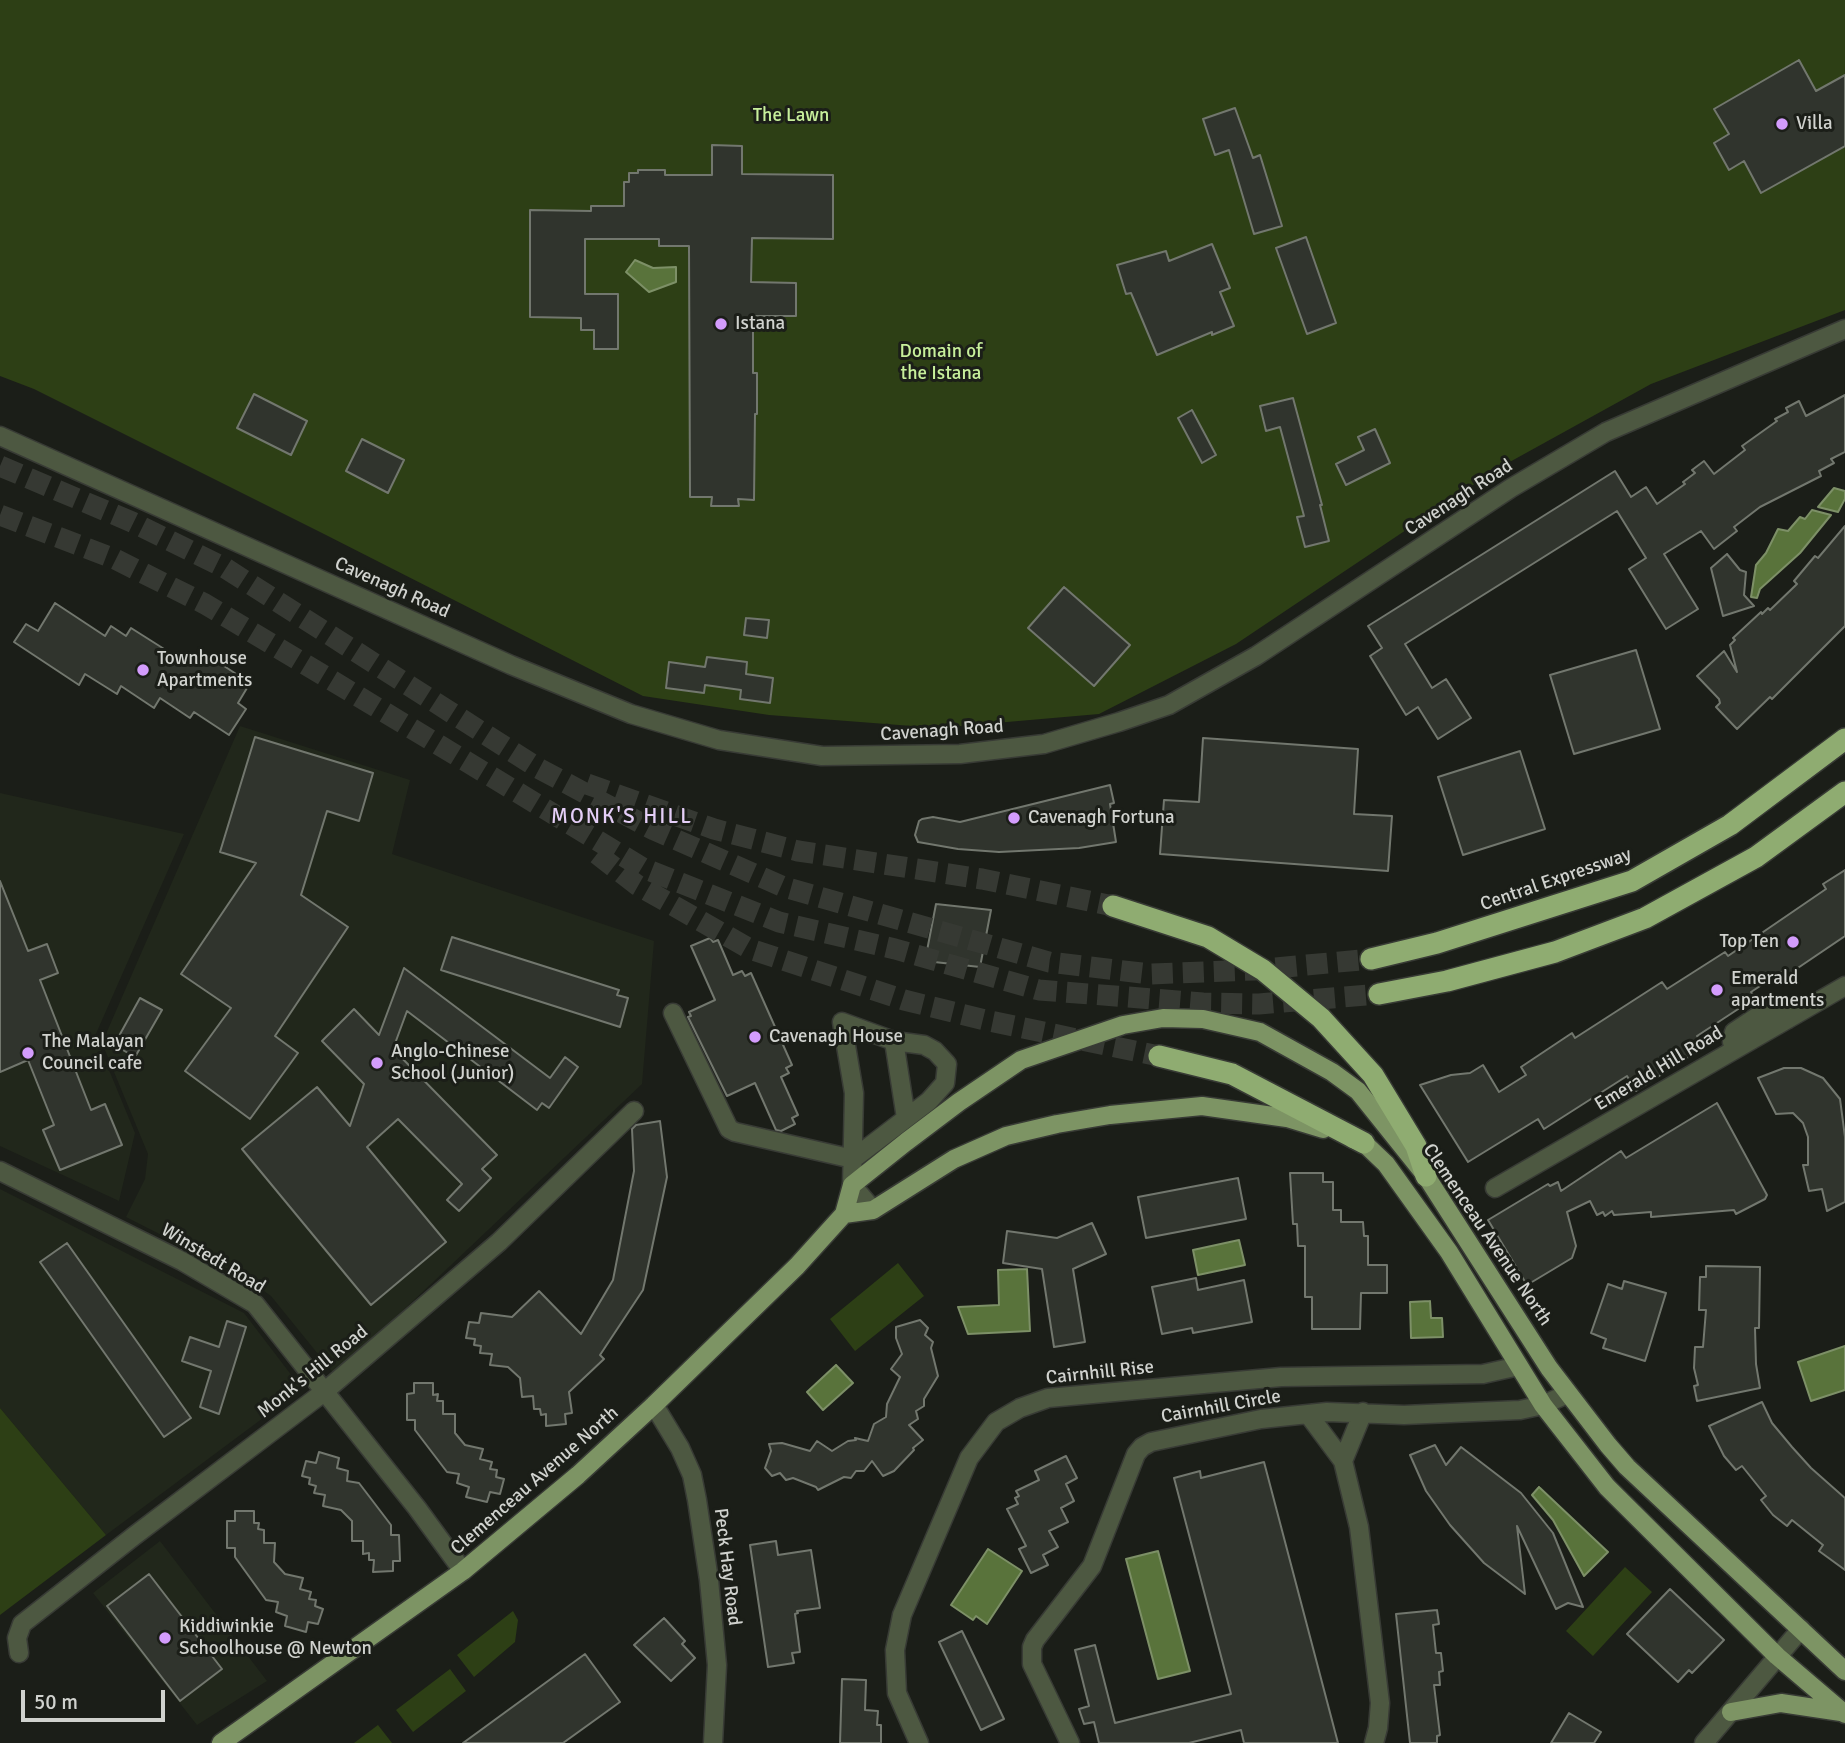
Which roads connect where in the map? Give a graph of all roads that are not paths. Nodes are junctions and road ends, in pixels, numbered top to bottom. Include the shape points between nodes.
1 (1845, 329) edge
2 (0, 436) edge
3 (1845, 739) edge
4 (1845, 792) edge
5 (1112, 906) tunnel mouth
6 (1371, 959) tunnel mouth
7 (1845, 986) edge
8 (1379, 994) tunnel mouth
9 (673, 1013) dead end
10 (894, 1041) junction
11 (1159, 1056) tunnel mouth
12 (634, 1111) dead end
13 (906, 1118) junction
14 (1364, 1143) junction
15 (853, 1159) junction
16 (0, 1171) edge
17 (1426, 1176) junction
18 (852, 1185) junction
19 (1495, 1188) dead end
20 (873, 1210) junction
21 (844, 1214) junction
22 (1519, 1366) junction
23 (324, 1392) junction
24 (1567, 1394) junction
25 (654, 1405) junction
26 (1543, 1405) junction
27 (1363, 1412) junction
28 (1308, 1414) junction
29 (1343, 1461) junction
30 (463, 1571) junction
31 (1801, 1629) junction
32 (19, 1653) dead end
33 (1777, 1656) junction
34 (1845, 1671) edge
35 (1731, 1712) junction
36 (1843, 1713) edge
37 (221, 1743) edge
38 (713, 1743) edge
39 (919, 1743) edge
40 (1070, 1743) edge
41 (1374, 1743) edge
42 (1704, 1743) edge

1 - 2 street, Cavenagh Road via 1606,432 1511,488 1256,656 1169,705 1044,744 960,754 822,757 719,740 631,714 511,665
3 - 6 highway, Central Expressway via 1730,825 1632,881 1437,943
4 - 8 highway via 1756,857 1645,918 1555,952
5 - 17 highway via 1208,937 1263,970 1321,1018 1373,1075 1416,1146
7 - 19 street, Emerald Hill Road
9 - 15 street via 729,1129
10 - 13 street
10 - 13 street via 923,1045 947,1064 945,1083
10 - 15 street via 842,1022 854,1093
11 - 14 highway via 1233,1074
12 - 23 street, Monk's Hill Road via 499,1242
13 - 15 street
14 - 20 main road via 1287,1118 1202,1106 1110,1115 1006,1136 954,1159
14 - 22 main road via 1386,1164 1449,1252
15 - 18 street
16 - 23 street, Winstedt Road via 182,1261 255,1304
17 - 18 main road, Clemenceau Avenue North via 1358,1091 1332,1072 1260,1032 1203,1019 1163,1018 1123,1025 1021,1060
17 - 24 main road, Clemenceau Avenue North
18 - 20 street
18 - 21 main road, Clemenceau Avenue North
20 - 21 main road
21 - 25 main road, Clemenceau Avenue North
22 - 26 main road
22 - 39 street, Cairnhill Rise via 1483,1374 1281,1377 1048,1398 1008,1415 996,1423 969,1458 902,1615 895,1650 898,1693
23 - 30 street, Winstedt Road
23 - 32 street, Monk's Hill Road via 22,1624 17,1638
24 - 26 street, Cairnhill Circle
24 - 31 main road via 1627,1467
25 - 30 main road, Clemenceau Avenue North
25 - 38 street, Peck Hay Road via 680,1448 697,1500 717,1665
26 - 27 street, Cairnhill Circle via 1429,1414
26 - 33 main road via 1607,1486
27 - 28 street, Cairnhill Circle
27 - 29 street
28 - 29 street, Cairnhill Circle
28 - 40 street, Cairnhill Circle via 1150,1442 1136,1454 1092,1566 1032,1647 1032,1664
29 - 41 street, Cairnhill Circle via 1364,1553 1380,1703
30 - 37 main road, Clemenceau Avenue North
31 - 33 street
31 - 34 main road
33 - 35 street
33 - 36 main road
35 - 36 main road via 1780,1703
35 - 42 street

